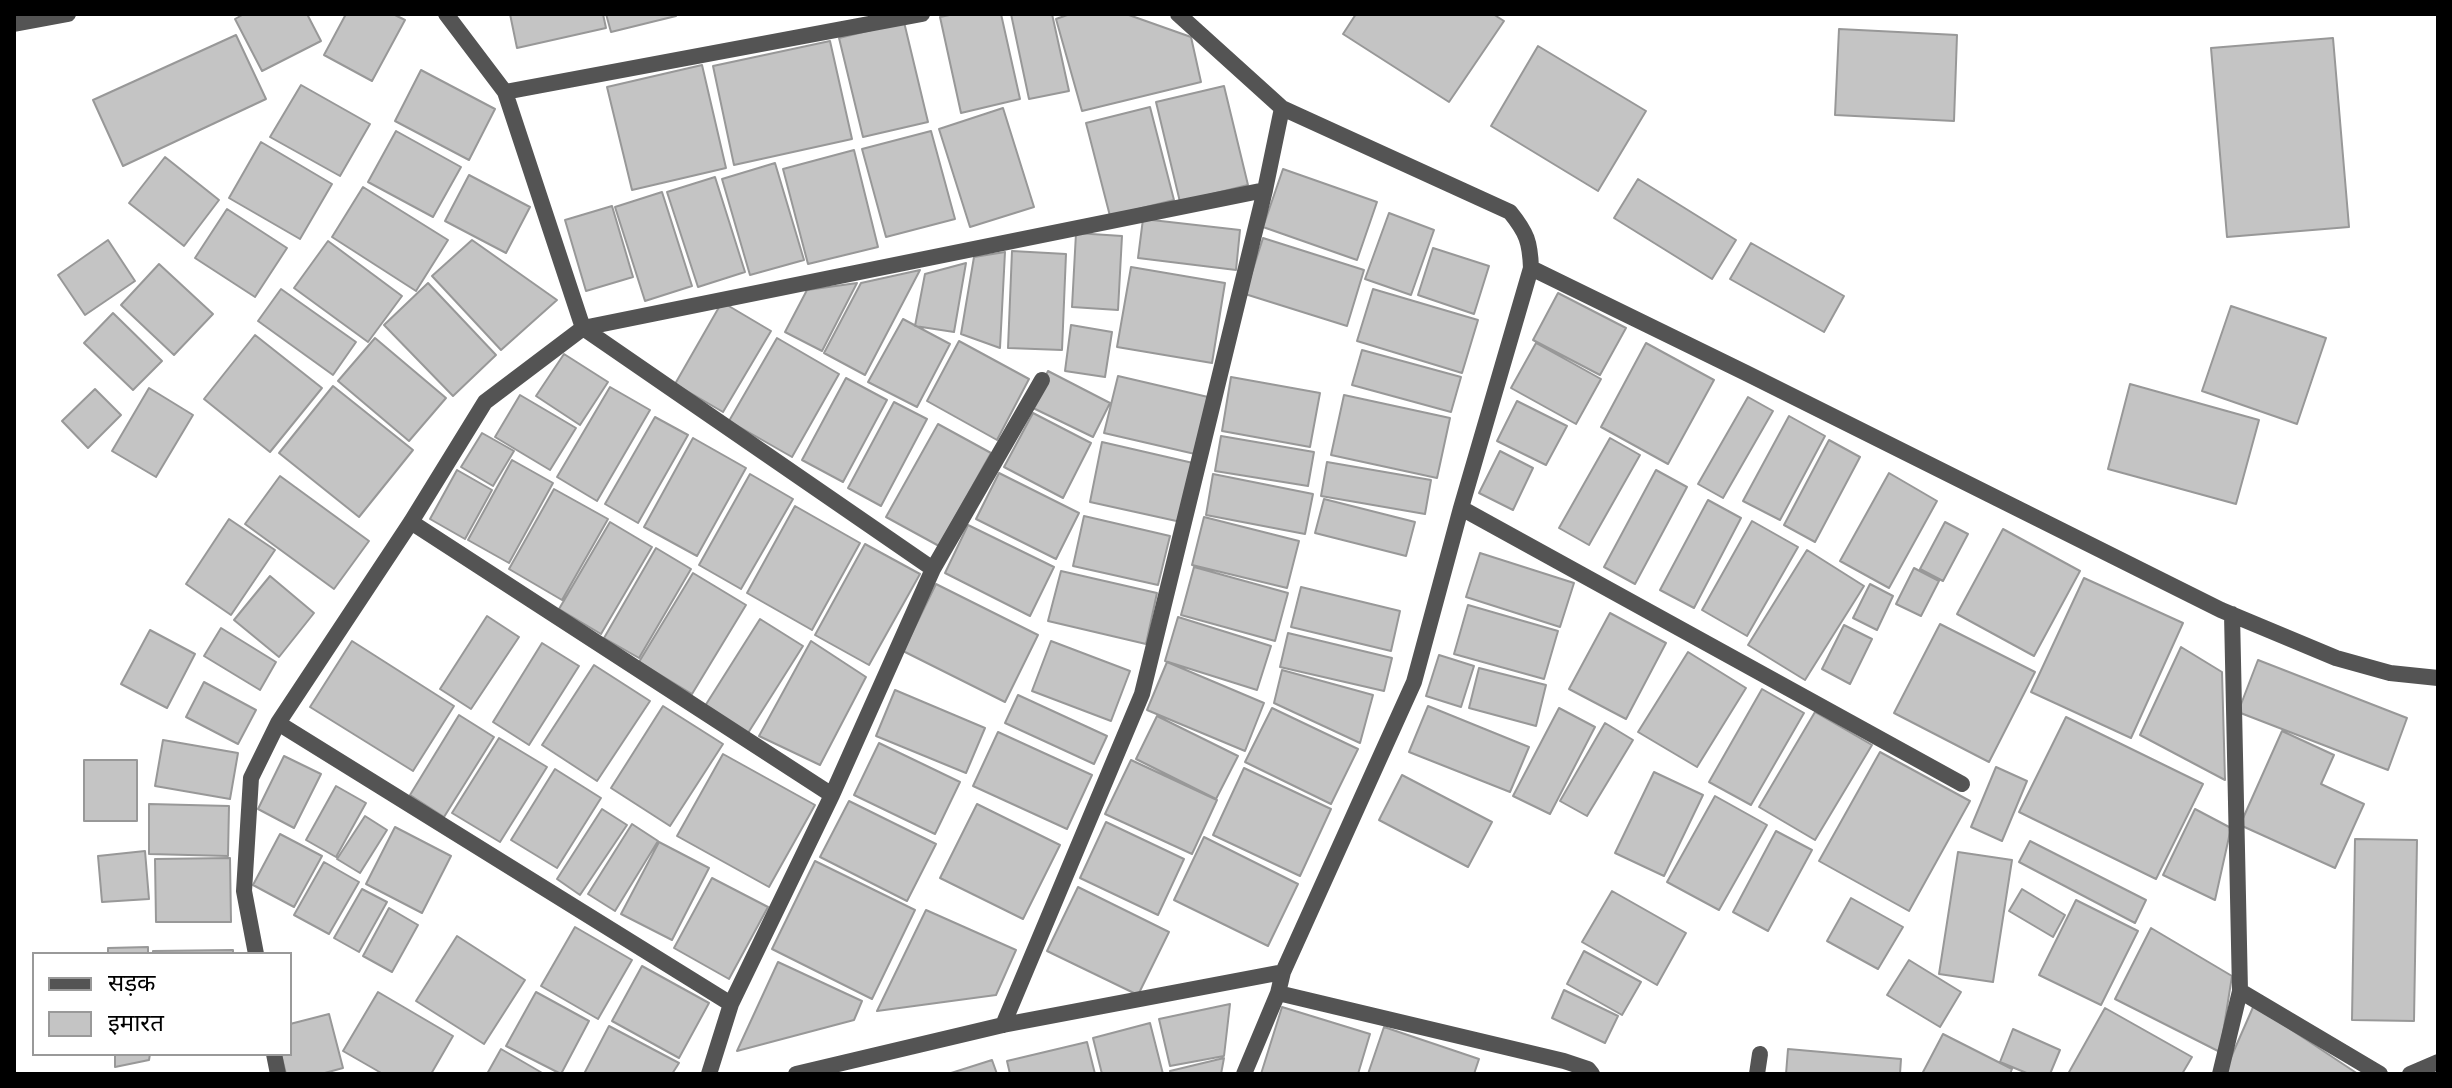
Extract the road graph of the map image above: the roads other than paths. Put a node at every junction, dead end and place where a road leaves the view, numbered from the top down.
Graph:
1 (68, 14) edge
2 (446, 14) edge
3 (922, 14) edge
4 (1178, 14) edge
5 (14, 24) edge
6 (505, 92) junction
7 (1282, 108) junction
8 (1265, 190) junction
9 (1531, 268) junction
10 (583, 328) junction
11 (1042, 380) dead end
12 (1461, 508) junction
13 (411, 522) junction
14 (933, 569) junction
15 (2232, 614) junction
16 (2438, 678) edge
17 (278, 723) junction
18 (1962, 784) dead end
19 (832, 795) junction
20 (256, 952) edge
21 (1283, 972) junction
22 (2240, 991) junction
23 (1278, 993) junction
24 (731, 1004) junction
25 (1003, 1025) junction
26 (1760, 1054) dead end
27 (2438, 1062) edge
28 (709, 1074) edge
29 (796, 1074) edge
30 (1244, 1074) edge
31 (1592, 1074) edge
32 (1757, 1074) edge
33 (2220, 1074) edge
34 (2380, 1074) edge
35 (2410, 1074) edge

1 - 5 street
2 - 6 street
3 - 6 street
4 - 7 street
6 - 10 street
7 - 8 street
7 - 9 street
8 - 10 street
8 - 25 street
9 - 12 street
9 - 15 street
10 - 13 street
10 - 14 street
11 - 14 street
12 - 18 street
12 - 21 street
13 - 17 street
13 - 19 street
14 - 19 street
15 - 16 street
15 - 22 street
17 - 20 street
17 - 24 street
19 - 24 street
21 - 23 street
21 - 25 street
22 - 33 street
22 - 34 street
23 - 30 street
23 - 31 street
24 - 28 street
25 - 29 street
26 - 32 street
27 - 35 street

